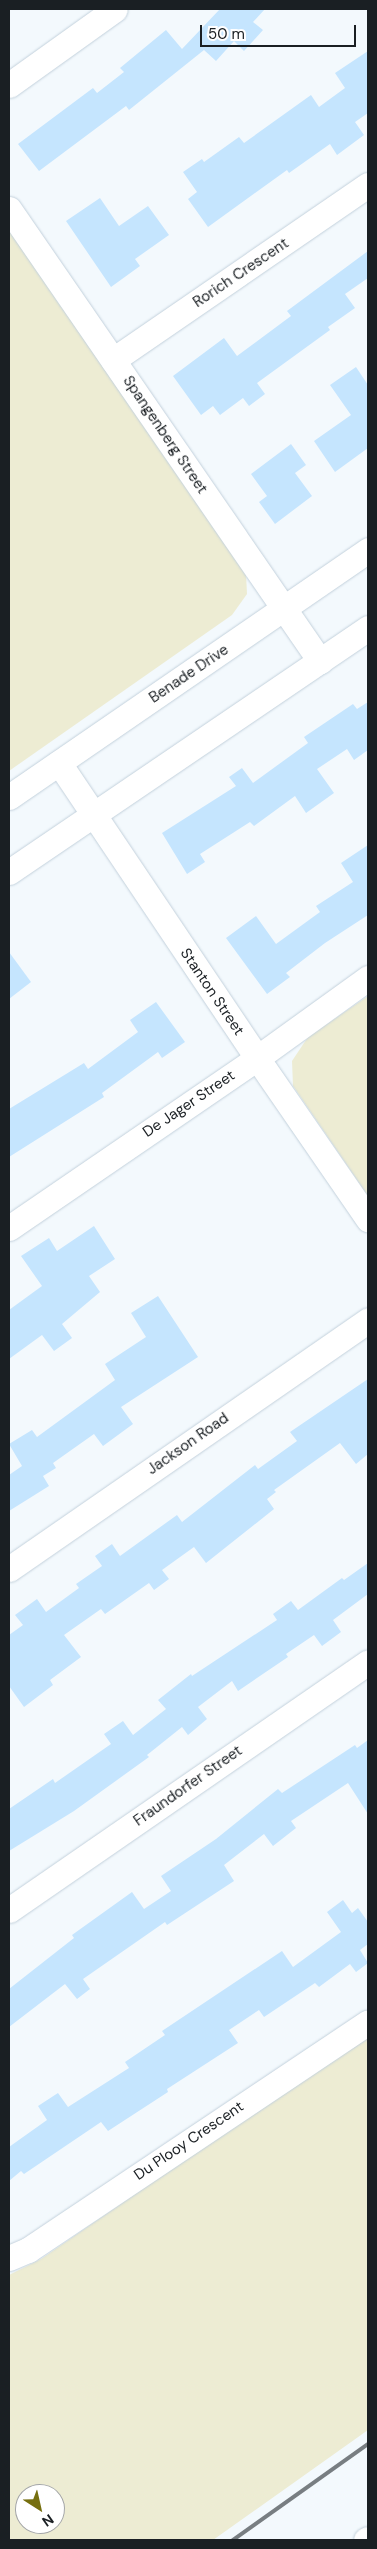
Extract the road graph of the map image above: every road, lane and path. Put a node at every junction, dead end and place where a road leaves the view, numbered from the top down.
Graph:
1 (115, 9) edge
2 (9, 85) edge
3 (368, 185) edge
4 (9, 209) edge
5 (113, 360) junction
6 (368, 550) edge
7 (283, 609) junction
8 (368, 628) edge
9 (320, 661) junction
10 (59, 763) junction
11 (9, 797) edge
12 (94, 815) junction
13 (9, 872) edge
14 (368, 978) edge
15 (257, 1058) junction
16 (368, 1218) edge
17 (9, 1228) edge
18 (368, 1320) edge
19 (9, 1569) edge
20 (368, 1662) edge
21 (9, 1910) edge
22 (368, 2022) edge
23 (9, 2258) edge

1 - 2 street
3 - 5 street, Rorich Crescent
4 - 5 street, Spangenberg Street
5 - 7 street, Spangenberg Street
6 - 7 street, Benade Drive
7 - 9 street, Spangenberg Street
7 - 10 street, Benade Drive
8 - 9 street
9 - 12 street
10 - 11 street, Benade Drive
10 - 12 street, Stanton Street
12 - 13 street
12 - 15 street, Stanton Street
14 - 15 street, De Jager Street
15 - 16 street, Stanton Street
15 - 17 street, De Jager Street
18 - 19 street, Jackson Road
20 - 21 street, Fraundorfer Street
22 - 23 street, Du Plooy Crescent

